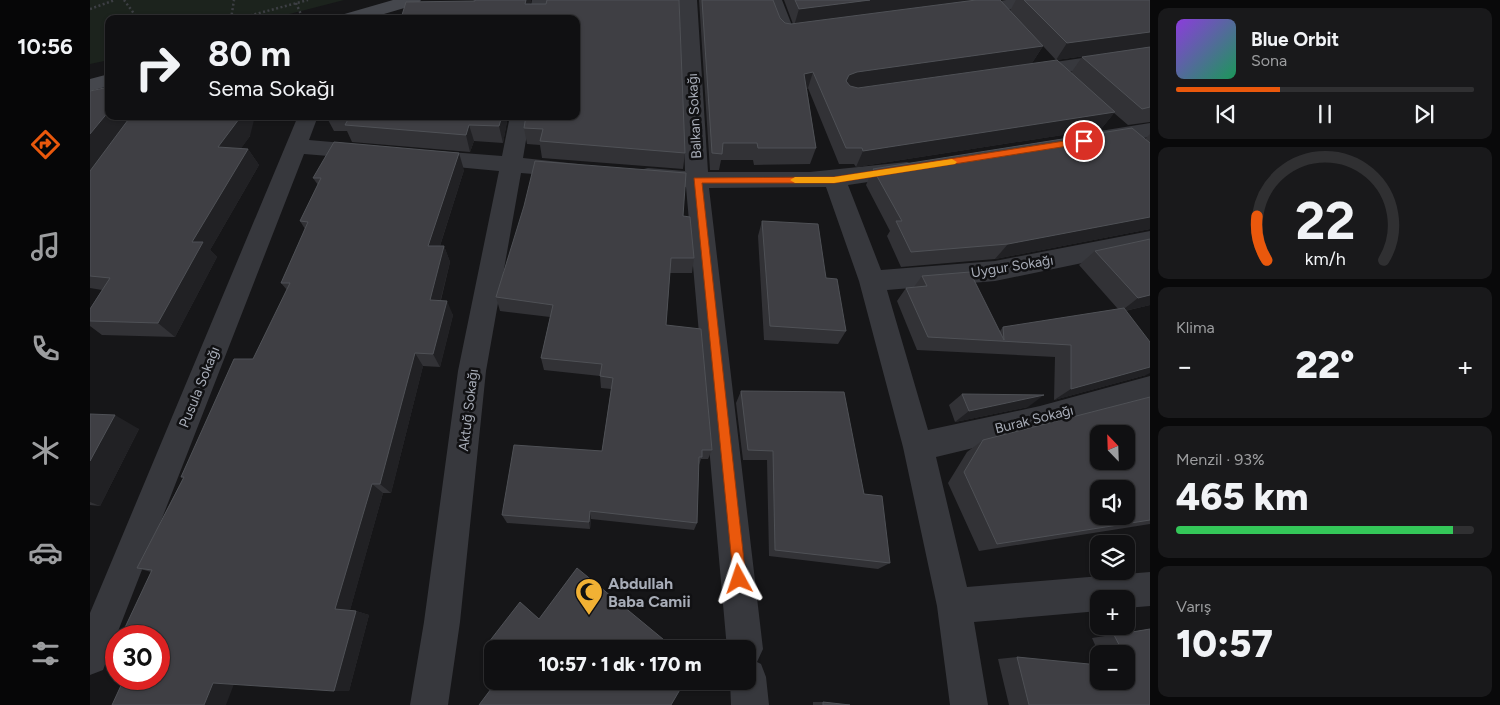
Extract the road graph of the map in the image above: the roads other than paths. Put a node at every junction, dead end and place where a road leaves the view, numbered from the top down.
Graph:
1 (412, 0) edge
2 (541, 0) edge
3 (688, 0) edge
4 (773, 0) edge
5 (1039, 0) edge
6 (997, 10) edge
7 (948, 14) edge
8 (361, 15) edge
9 (539, 15) edge
10 (815, 30) edge
11 (1150, 54) edge
12 (1013, 74) edge
13 (105, 81) edge
14 (90, 85) edge
15 (307, 120) edge
16 (519, 120) edge
17 (1115, 128) junction
18 (1150, 130) edge
19 (1083, 141) edge
20 (297, 146) junction
21 (1143, 153) edge
22 (511, 164) junction
23 (926, 166) edge
24 (590, 171) edge
25 (629, 174) edge
26 (697, 180) junction
27 (834, 180) junction
28 (1150, 240) edge
29 (872, 281) junction
30 (1150, 389) edge
31 (918, 447) junction
32 (1150, 589) edge
33 (954, 606) junction
34 (744, 640) edge
35 (90, 657) edge
36 (749, 690) edge
37 (429, 705) edge
38 (750, 705) edge
39 (969, 705) edge

1 - 8 main road
2 - 9 street
3 - 26 street, Balkan Sokağı
4 - 10 street
5 - 6 street
6 - 7 street
11 - 12 street
13 - 14 main road
15 - 20 street, Pusula Sokağı
16 - 22 street, Aktuğ Sokağı
17 - 18 street
17 - 19 street
17 - 21 street
20 - 22 street
20 - 35 street, Pusula Sokağı
22 - 24 street
22 - 37 street, Aktuğ Sokağı
23 - 27 street
25 - 26 street
26 - 27 street
26 - 34 street, Balkan Sokağı
27 - 29 street
28 - 29 street, Uygur Sokağı
29 - 31 street
30 - 31 street, Burak Sokağı
31 - 33 street
32 - 33 street
33 - 39 street
36 - 38 street

